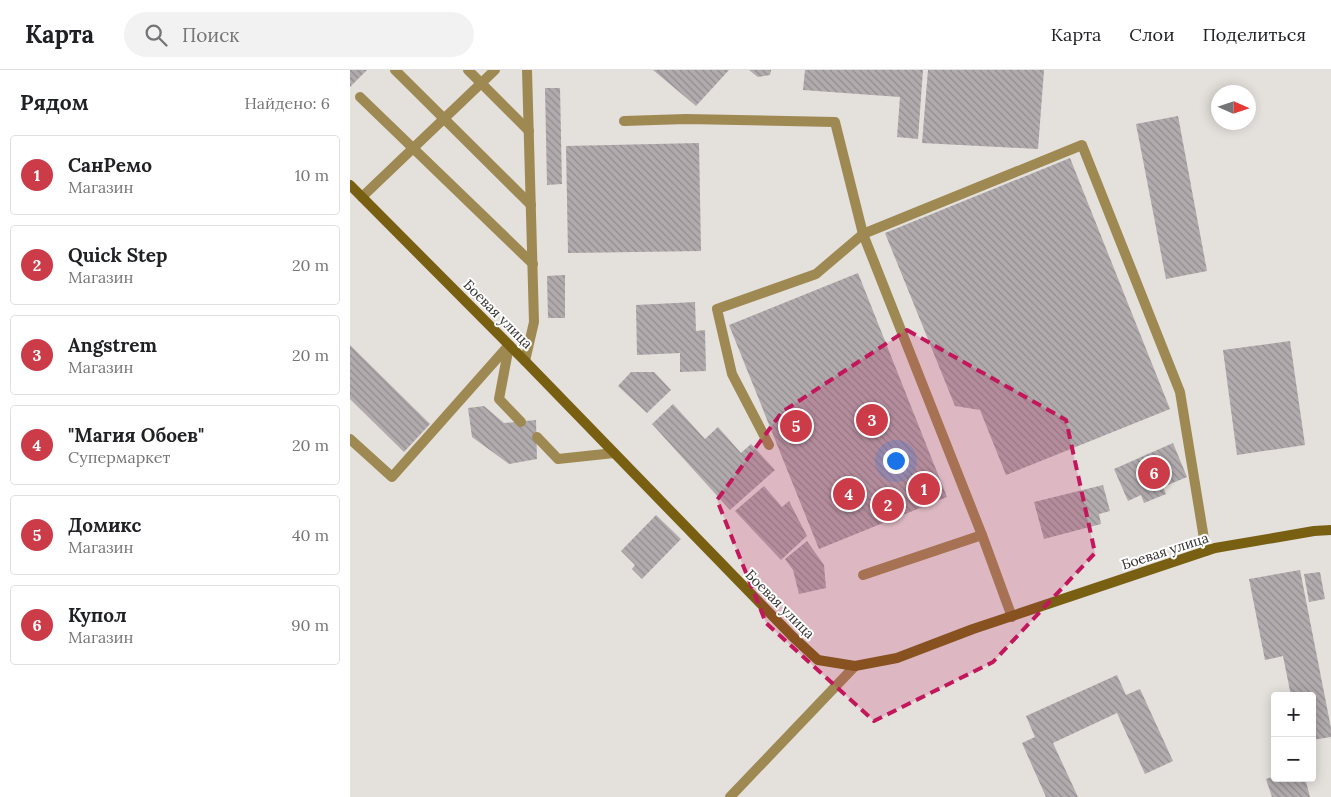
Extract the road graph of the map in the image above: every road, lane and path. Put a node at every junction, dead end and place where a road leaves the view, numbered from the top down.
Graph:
1 (395, 70) edge
2 (468, 70) edge
3 (495, 70) edge
4 (527, 70) edge
5 (481, 83) junction
6 (360, 98) dead end
7 (444, 119) junction
8 (624, 121) dead end
9 (529, 131) junction
10 (413, 149) junction
11 (350, 185) edge
12 (362, 197) junction
13 (531, 205) junction
14 (863, 234) junction
15 (533, 264) junction
16 (509, 345) junction
17 (525, 361) junction
18 (521, 422) dead end
19 (537, 437) dead end
20 (350, 439) edge
21 (769, 445) dead end
22 (614, 453) junction
23 (1331, 530) edge
24 (982, 535) junction
25 (1206, 551) junction
26 (862, 575) dead end
27 (1012, 617) junction
28 (855, 666) junction
29 (730, 797) edge

1 - 7 lane
2 - 5 lane
3 - 5 lane
4 - 9 lane
5 - 7 lane
5 - 9 lane
6 - 10 lane
7 - 10 lane
7 - 13 lane
8 - 14 lane
9 - 13 lane
10 - 12 lane
10 - 15 lane
11 - 12 main road, Боевая улица
12 - 16 main road, Боевая улица
13 - 15 lane
14 - 21 lane
14 - 24 lane
14 - 25 lane
15 - 17 lane
16 - 17 main road, Боевая улица
16 - 18 lane
16 - 20 lane
17 - 22 main road, Боевая улица
19 - 22 lane
22 - 28 main road, Боевая улица
23 - 25 main road, Боевая улица
24 - 26 lane
24 - 27 lane
25 - 27 main road, Боевая улица
27 - 28 main road, Боевая улица
28 - 29 lane

